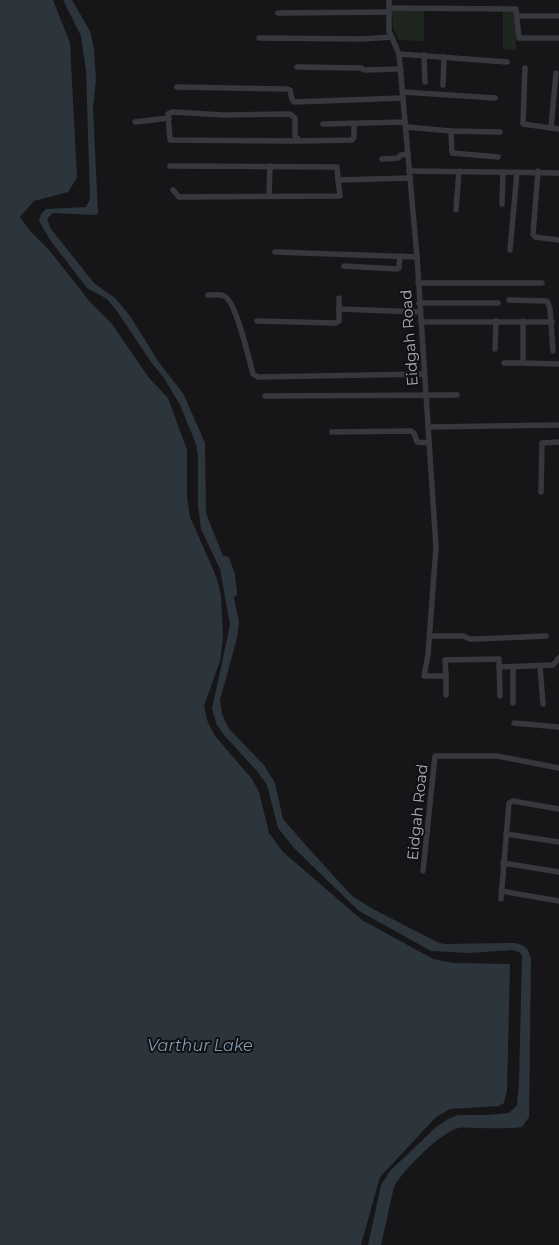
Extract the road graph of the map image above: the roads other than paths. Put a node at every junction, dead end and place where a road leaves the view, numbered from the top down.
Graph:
1 (389, 0) edge
2 (389, 10) junction
3 (278, 13) dead end
4 (517, 16) junction
5 (559, 16) edge
6 (392, 37) junction
7 (259, 38) dead end
8 (559, 38) edge
9 (399, 54) junction
10 (424, 55) junction
11 (444, 57) junction
12 (507, 62) dead end
13 (297, 67) dead end
14 (526, 68) dead end
15 (401, 69) junction
16 (556, 72) dead end
17 (425, 82) dead end
18 (443, 84) dead end
19 (176, 88) dead end
20 (403, 95) junction
21 (495, 98) dead end
22 (168, 118) junction
23 (135, 122) dead end
24 (323, 124) dead end
25 (354, 125) junction
26 (405, 125) junction
27 (551, 128) junction
28 (559, 129) edge
29 (451, 131) junction
30 (500, 132) dead end
31 (300, 141) junction
32 (408, 154) junction
33 (498, 157) dead end
34 (382, 159) dead end
35 (170, 166) dead end
36 (270, 166) junction
37 (409, 171) junction
38 (459, 171) junction
39 (503, 172) junction
40 (517, 172) junction
41 (538, 172) junction
42 (559, 173) edge
43 (410, 178) junction
44 (338, 180) junction
45 (173, 190) dead end
46 (269, 196) junction
47 (502, 204) dead end
48 (456, 210) dead end
49 (559, 240) edge
50 (510, 250) dead end
51 (275, 252) dead end
52 (400, 256) junction
53 (417, 257) junction
54 (344, 266) dead end
55 (418, 283) junction
56 (542, 283) dead end
57 (208, 295) dead end
58 (339, 298) dead end
59 (509, 300) dead end
60 (419, 303) junction
61 (498, 303) dead end
62 (339, 309) junction
63 (420, 312) junction
64 (257, 321) dead end
65 (496, 321) junction
66 (523, 321) junction
67 (421, 322) junction
68 (552, 322) junction
69 (496, 349) dead end
70 (553, 351) dead end
71 (504, 363) dead end
72 (524, 363) junction
73 (559, 364) edge
74 (424, 374) junction
75 (457, 394) dead end
76 (426, 395) junction
77 (266, 396) dead end
78 (559, 425) edge
79 (428, 427) junction
80 (332, 432) dead end
81 (429, 442) junction
82 (559, 442) edge
83 (541, 492) dead end
84 (430, 636) junction
85 (546, 636) dead end
86 (559, 658) edge
87 (540, 666) junction
88 (499, 667) junction
89 (513, 667) junction
90 (446, 676) junction
91 (446, 695) dead end
92 (500, 696) dead end
93 (514, 703) dead end
94 (543, 704) dead end
95 (514, 722) dead end
96 (559, 727) edge
97 (559, 768) edge
98 (559, 808) edge
99 (506, 834) junction
100 (559, 842) edge
101 (504, 863) junction
102 (423, 871) dead end
103 (559, 872) edge
104 (501, 892) junction
105 (500, 899) dead end
106 (559, 901) edge

1 - 2 street, Eidgah Road
2 - 3 street
2 - 4 street
2 - 6 street, Eidgah Road
4 - 5 street
4 - 8 street
6 - 7 street
6 - 9 street, Eidgah Road
9 - 10 street
9 - 15 street, Eidgah Road
10 - 11 street
10 - 17 street
11 - 12 street
11 - 18 street
13 - 15 street
14 - 27 street
15 - 20 street, Eidgah Road
16 - 27 street
19 - 20 street
20 - 21 street
20 - 26 street, Eidgah Road
22 - 23 street
22 - 31 street
22 - 31 street
24 - 25 street
25 - 26 street
25 - 31 street
26 - 29 street
26 - 32 street, Eidgah Road
27 - 28 street
29 - 30 street
29 - 33 street
32 - 34 street
32 - 37 street, Eidgah Road
35 - 36 street
36 - 44 street
36 - 46 street
37 - 38 street
37 - 43 street, Eidgah Road
38 - 39 street
38 - 48 street
39 - 40 street
39 - 47 street
40 - 41 street
40 - 50 street
41 - 42 street
41 - 49 street
43 - 44 street
43 - 53 street, Eidgah Road
44 - 46 street
45 - 46 street
51 - 52 street
52 - 53 street
52 - 54 street
53 - 55 street, Eidgah Road
55 - 56 street
55 - 60 street, Eidgah Road
57 - 74 street
58 - 62 street
59 - 68 street
60 - 61 street
60 - 63 street, Eidgah Road
62 - 63 street
62 - 64 street
63 - 67 street, Eidgah Road
65 - 66 street
65 - 67 street
65 - 69 street
66 - 68 street
66 - 72 street
67 - 74 street, Eidgah Road
68 - 70 street
71 - 72 street
72 - 73 street
74 - 76 street, Eidgah Road
75 - 76 street
76 - 77 street
76 - 79 street, Eidgah Road
78 - 79 street
79 - 81 street, Eidgah Road
80 - 81 street
81 - 84 street, Eidgah Road
82 - 83 street
84 - 85 street
84 - 90 street, Eidgah Road
86 - 87 street
87 - 89 street
87 - 94 street
88 - 89 street
88 - 90 street
88 - 92 street
89 - 93 street
90 - 91 street
95 - 96 street
97 - 102 street, Eidgah Road
98 - 99 street
99 - 100 street
99 - 101 street
101 - 103 street
101 - 104 street
104 - 105 street
104 - 106 street

